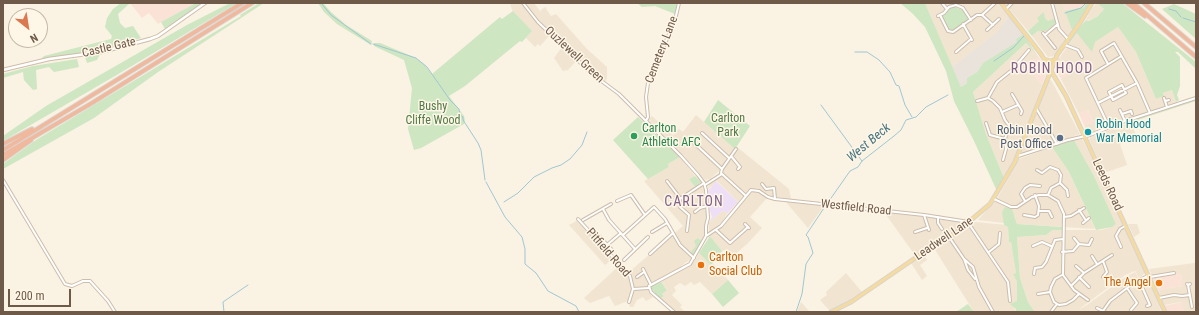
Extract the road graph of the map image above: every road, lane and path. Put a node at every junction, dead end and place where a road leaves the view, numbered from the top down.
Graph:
1 (205, 3) edge
2 (242, 3) edge
3 (252, 3) edge
4 (523, 3) edge
5 (679, 3) edge
6 (942, 3) edge
7 (964, 3) edge
8 (995, 3) edge
9 (1001, 3) edge
10 (1012, 3) edge
11 (1052, 3) edge
12 (1092, 3) edge
13 (1127, 3) edge
14 (1133, 3) edge
15 (1144, 3) edge
16 (962, 7) junction
17 (947, 9) junction
18 (1006, 9) junction
19 (982, 15) junction
20 (999, 19) dead end
21 (970, 20) junction
22 (963, 24) junction
23 (1058, 24) junction
24 (993, 25) junction
25 (987, 30) dead end
26 (1164, 30) junction
27 (949, 32) junction
28 (949, 35) dead end
29 (1068, 39) junction
30 (1064, 44) junction
31 (1076, 46) dead end
32 (1196, 47) edge
33 (1055, 48) dead end
34 (1074, 49) junction
35 (1029, 50) dead end
36 (956, 52) dead end
37 (1082, 57) dead end
38 (1120, 57) junction
39 (1196, 57) edge
40 (1044, 58) junction
41 (1056, 59) junction
42 (1108, 64) junction
43 (3, 70) edge
44 (1051, 70) junction
45 (1055, 78) junction
46 (1047, 79) junction
47 (1137, 83) junction
48 (1124, 89) junction
49 (1012, 94) dead end
50 (1111, 96) junction
51 (988, 98) junction
52 (1196, 98) edge
53 (1169, 100) dead end
54 (976, 101) dead end
55 (1098, 103) junction
56 (1018, 105) junction
57 (1167, 107) junction
58 (1036, 108) junction
59 (1120, 110) dead end
60 (1002, 112) junction
61 (1150, 113) junction
62 (1021, 114) dead end
63 (1122, 114) junction
64 (1132, 114) dead end
65 (645, 121) junction
66 (1125, 121) junction
67 (46, 123) junction
68 (986, 124) dead end
69 (53, 125) junction
70 (1109, 127) junction
71 (1011, 128) junction
72 (702, 133) dead end
73 (707, 133) dead end
74 (1026, 134) junction
75 (694, 136) dead end
76 (705, 136) junction
77 (1085, 136) junction
78 (1004, 139) junction
79 (3, 144) edge
80 (1057, 144) junction
81 (736, 149) dead end
82 (3, 150) edge
83 (3, 155) edge
84 (1018, 156) junction
85 (730, 157) junction
86 (3, 160) edge
87 (1004, 160) dead end
88 (722, 169) junction
89 (738, 169) dead end
90 (1037, 170) dead end
91 (721, 173) junction
92 (3, 180) edge
93 (667, 181) dead end
94 (1060, 183) junction
95 (704, 184) junction
96 (762, 184) dead end
97 (1040, 186) dead end
98 (1071, 193) dead end
99 (746, 195) junction
100 (1035, 195) junction
101 (1048, 195) junction
102 (680, 199) junction
103 (775, 199) junction
104 (994, 199) junction
105 (617, 201) dead end
106 (1025, 202) junction
107 (612, 204) dead end
108 (706, 206) junction
109 (1084, 208) dead end
110 (603, 209) junction
111 (1079, 210) junction
112 (1039, 211) junction
113 (695, 212) dead end
114 (645, 215) junction
115 (924, 215) junction
116 (1024, 215) dead end
117 (1064, 216) junction
118 (939, 217) junction
119 (1052, 217) dead end
120 (1089, 218) dead end
121 (578, 219) dead end
122 (583, 220) dead end
123 (667, 223) junction
124 (969, 223) junction
125 (745, 224) dead end
126 (1126, 225) junction
127 (942, 229) dead end
128 (593, 230) dead end
129 (716, 230) junction
130 (686, 231) dead end
131 (652, 232) dead end
132 (673, 232) junction
133 (914, 232) dead end
134 (1000, 233) dead end
135 (622, 234) junction
136 (706, 236) junction
137 (648, 237) dead end
138 (949, 237) junction
139 (1074, 238) dead end
140 (1063, 239) junction
141 (1092, 239) dead end
142 (1079, 244) junction
143 (607, 245) junction
144 (1034, 246) dead end
145 (1052, 246) junction
146 (1121, 247) dead end
147 (635, 249) junction
148 (613, 252) dead end
149 (989, 252) junction
150 (1062, 252) junction
151 (650, 254) dead end
152 (1112, 255) dead end
153 (1092, 256) dead end
154 (694, 258) junction
155 (964, 259) junction
156 (624, 260) dead end
157 (1103, 260) junction
158 (1097, 264) junction
159 (1076, 266) dead end
160 (1084, 273) junction
161 (1174, 273) dead end
162 (1034, 274) dead end
163 (1063, 275) junction
164 (1149, 276) junction
165 (637, 277) dead end
166 (1079, 277) junction
167 (1103, 277) dead end
168 (976, 279) junction
169 (1139, 280) junction
170 (1189, 284) dead end
171 (651, 285) junction
172 (1070, 286) junction
173 (1090, 287) dead end
174 (649, 288) junction
175 (1127, 288) junction
176 (633, 289) junction
177 (1050, 292) junction
178 (1038, 294) dead end
179 (1079, 294) junction
180 (1190, 295) junction
181 (1159, 298) junction
182 (1088, 300) dead end
183 (1010, 301) dead end
184 (629, 302) dead end
185 (1057, 304) junction
186 (1138, 304) junction
187 (1141, 305) dead end
188 (1147, 306) dead end
189 (1192, 307) dead end
190 (1097, 308) dead end
191 (1131, 310) dead end
192 (115, 312) edge
193 (674, 312) edge
194 (832, 312) edge
195 (993, 312) edge
196 (1051, 312) edge
197 (1104, 312) edge
198 (1164, 312) edge

1 - 43 main road, Castle Gate
2 - 67 highway
3 - 69 highway
4 - 65 street, Ouzlewell Green
5 - 65 street, Cemetery Lane
6 - 17 street
7 - 16 street
8 - 19 street
9 - 18 main road, Leeds Road
10 - 18 street
11 - 23 street
12 - 29 main road, Leadwell Lane
13 - 26 highway
14 - 26 highway
15 - 32 highway
16 - 17 street
16 - 21 street
17 - 27 street
18 - 40 main road, Leeds Road
19 - 21 street
19 - 24 street
20 - 24 street
21 - 22 street
22 - 27 street
22 - 36 street
23 - 29 street
23 - 33 street
24 - 25 street
26 - 39 highway
27 - 28 street
29 - 30 main road, Leadwell Lane
30 - 34 street
30 - 41 main road, Leadwell Lane
31 - 34 street
34 - 37 street
35 - 51 street
38 - 42 street
38 - 42 street
38 - 47 street
40 - 41 main road
40 - 44 main road, Leeds Road
41 - 44 main road, Leadwell Lane
42 - 55 street
44 - 45 main road, Leeds Road
44 - 46 main road, Leadwell Lane
45 - 46 main road
45 - 77 main road, Leeds Road
46 - 58 main road, Leadwell Lane
47 - 48 street
47 - 61 street
48 - 50 street
48 - 50 street
49 - 56 street
50 - 55 street
51 - 54 street
51 - 60 street
52 - 57 street
53 - 57 street
55 - 70 street
56 - 60 street
56 - 62 street
57 - 61 street
58 - 74 main road, Leadwell Lane
58 - 80 street
59 - 63 street
60 - 71 street
61 - 66 street
63 - 64 street
63 - 66 street
65 - 95 street, Ouzlewell Green
66 - 70 street
67 - 79 highway
67 - 82 highway
68 - 78 street
69 - 83 highway
69 - 86 highway
70 - 77 street
71 - 74 street
71 - 78 street
72 - 76 street
73 - 76 street
74 - 84 main road, Leadwell Lane
75 - 88 street
76 - 85 street
77 - 80 street
77 - 126 main road, Leeds Road
78 - 87 street
80 - 84 street
81 - 85 street
84 - 104 main road, Leadwell Lane
85 - 88 street
85 - 89 street
88 - 91 street
90 - 94 street
91 - 95 street
91 - 99 street
92 - 192 street
93 - 102 street
94 - 98 street
94 - 101 street
95 - 102 street
95 - 108 street
96 - 103 street
97 - 106 street
99 - 103 street, Westfield Road
99 - 129 street
100 - 101 street
100 - 106 street
100 - 112 street
101 - 117 street
102 - 130 street
103 - 115 street, Westfield Road
104 - 106 street
104 - 124 main road, Leadwell Lane
105 - 114 street
107 - 110 street
108 - 113 street
108 - 136 street
109 - 111 street
110 - 122 street
110 - 135 street
111 - 117 street
111 - 120 street
112 - 116 street
112 - 119 street
114 - 123 street
114 - 135 street
115 - 118 street, Westfield Road
115 - 133 street
117 - 140 street
118 - 124 street, Westfield Road
118 - 127 street
121 - 176 street, Pitfield Road
123 - 131 street
123 - 132 street
124 - 138 main road, Leadwell Lane
124 - 149 street
125 - 129 street
126 - 146 street
126 - 164 main road, Leeds Road
128 - 143 street
129 - 136 street
132 - 151 street
132 - 154 street
134 - 149 street
135 - 143 street
135 - 147 street
136 - 154 street
137 - 147 street
138 - 155 street
138 - 194 main road, Leadwell Lane
139 - 142 street
140 - 145 street
140 - 150 street
141 - 142 street
142 - 150 street
143 - 148 street
144 - 145 street
145 - 162 street
147 - 156 street
149 - 183 street
150 - 163 street
152 - 157 street
153 - 158 street
154 - 171 street
155 - 168 street
155 - 168 street
157 - 158 street
157 - 167 street
158 - 160 street
159 - 160 street
160 - 166 street
161 - 164 street
163 - 172 street
163 - 177 street
164 - 169 street
164 - 181 main road, Leeds Road
165 - 171 street
166 - 172 street
166 - 173 street
168 - 195 street
169 - 175 street
169 - 188 street
170 - 180 street
171 - 174 street
172 - 179 street
174 - 176 street
174 - 193 street
175 - 186 street
175 - 197 street
176 - 184 street
177 - 178 street
177 - 185 street
179 - 182 street
179 - 185 street
180 - 181 street
180 - 189 street
181 - 198 main road, Leeds Road
185 - 196 street
186 - 187 street
186 - 191 street
190 - 197 street

